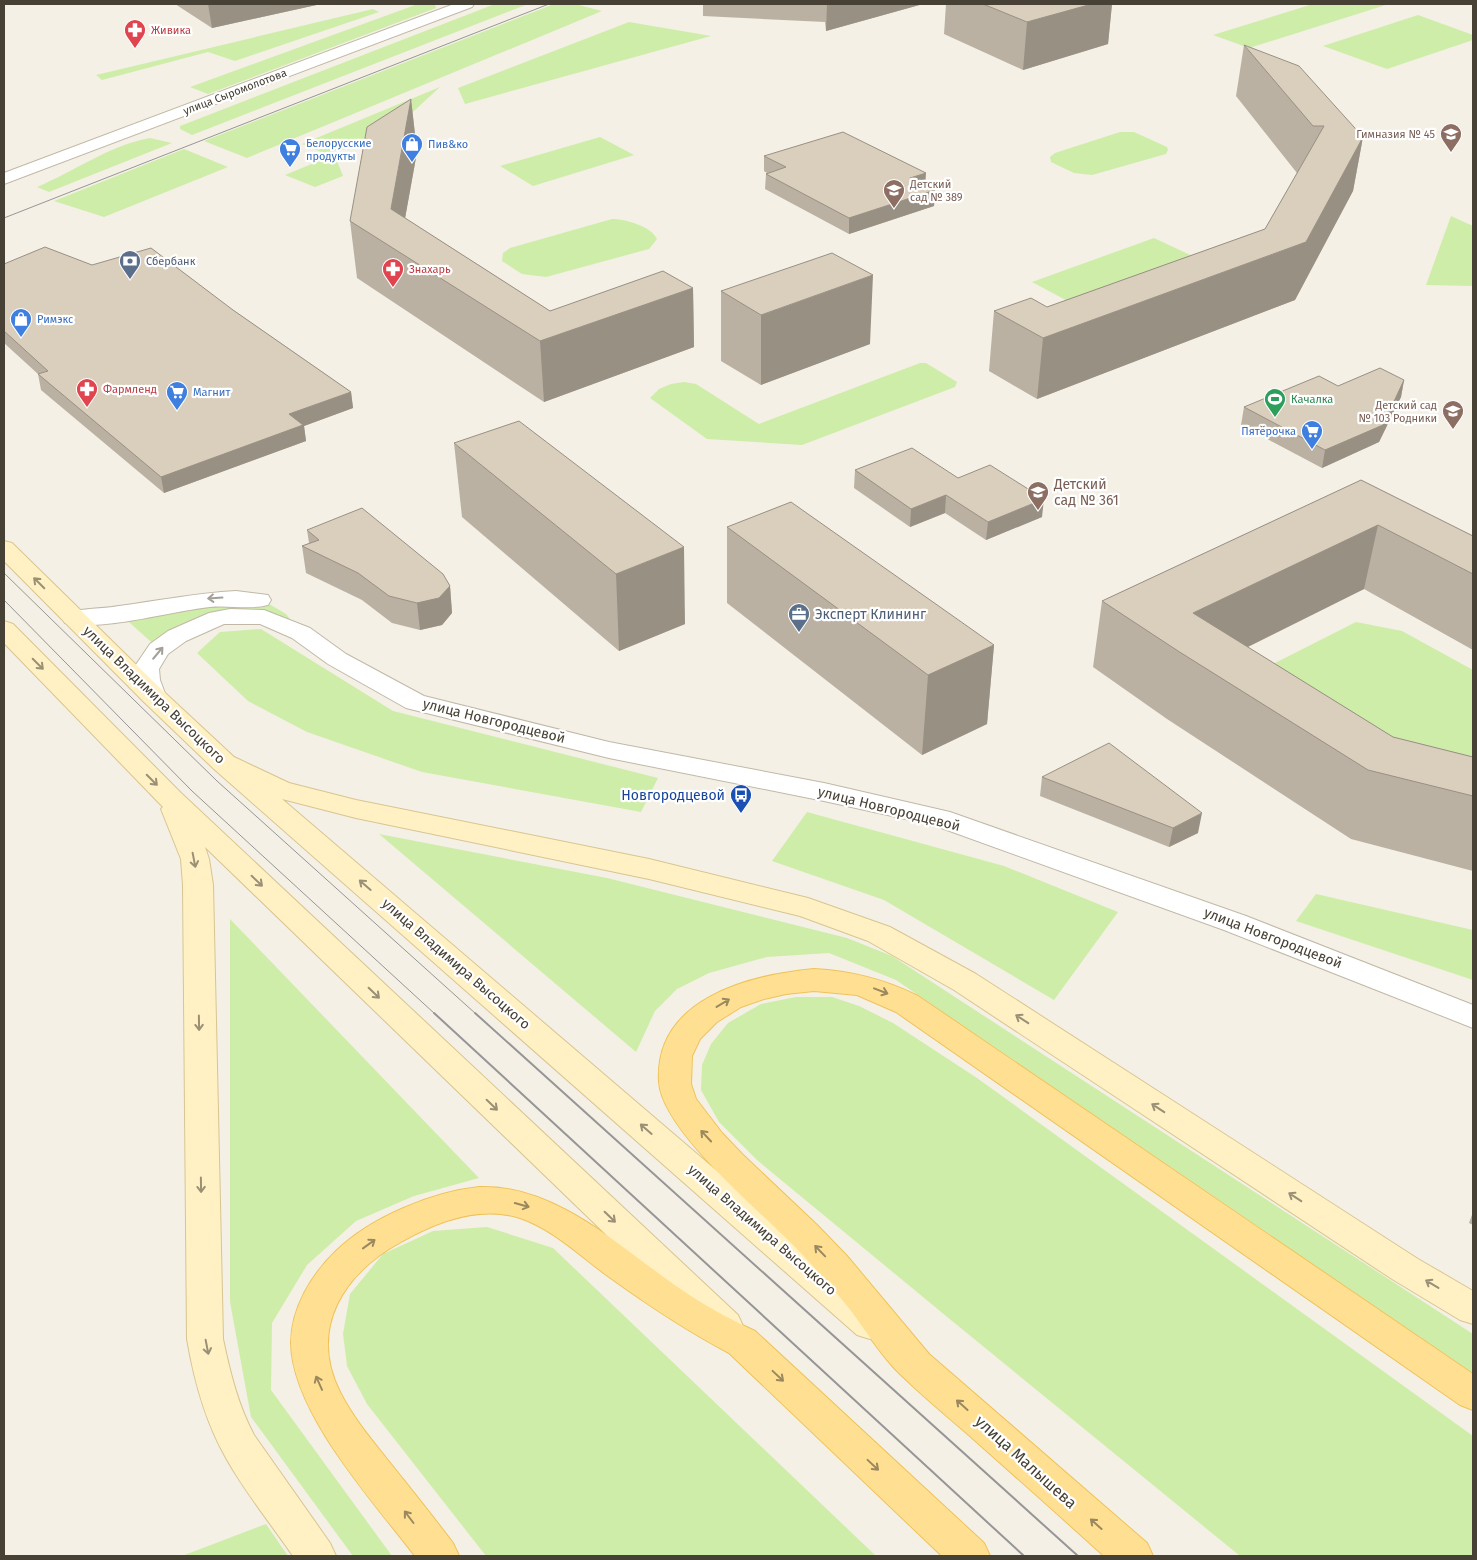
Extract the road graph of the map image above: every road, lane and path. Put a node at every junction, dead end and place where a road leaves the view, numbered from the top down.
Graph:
1 (467, 4) edge
2 (4, 179) edge
3 (4, 548) edge
4 (74, 618) junction
5 (4, 629) edge
6 (301, 633) junction
7 (153, 696) junction
8 (224, 763) junction
9 (171, 799) junction
10 (1473, 1017) edge
11 (1473, 1309) edge
12 (742, 1342) junction
13 (914, 1362) junction
14 (1473, 1394) edge
15 (316, 1556) edge
16 (439, 1556) edge
17 (970, 1556) edge
18 (1133, 1556) edge

1 - 2 street, улица Сыромолотова
4 -> 3 main road, улица Владимира Высоцкого
6 -> 4 street, улица Новгородцевой
4 - 7 main road, улица Владимира Высоцкого
5 -> 9 main road
7 -> 6 street, улица Новгородцевой
6 - 10 street, улица Новгородцевой
7 - 8 main road, улица Владимира Высоцкого
11 -> 8 main road
13 -> 8 main road, улица Владимира Высоцкого
9 -> 12 main road
9 -> 15 main road
16 -> 12 main road
12 -> 17 main road
13 -> 14 main road, улица Малышева
18 -> 13 main road, улица Малышева

